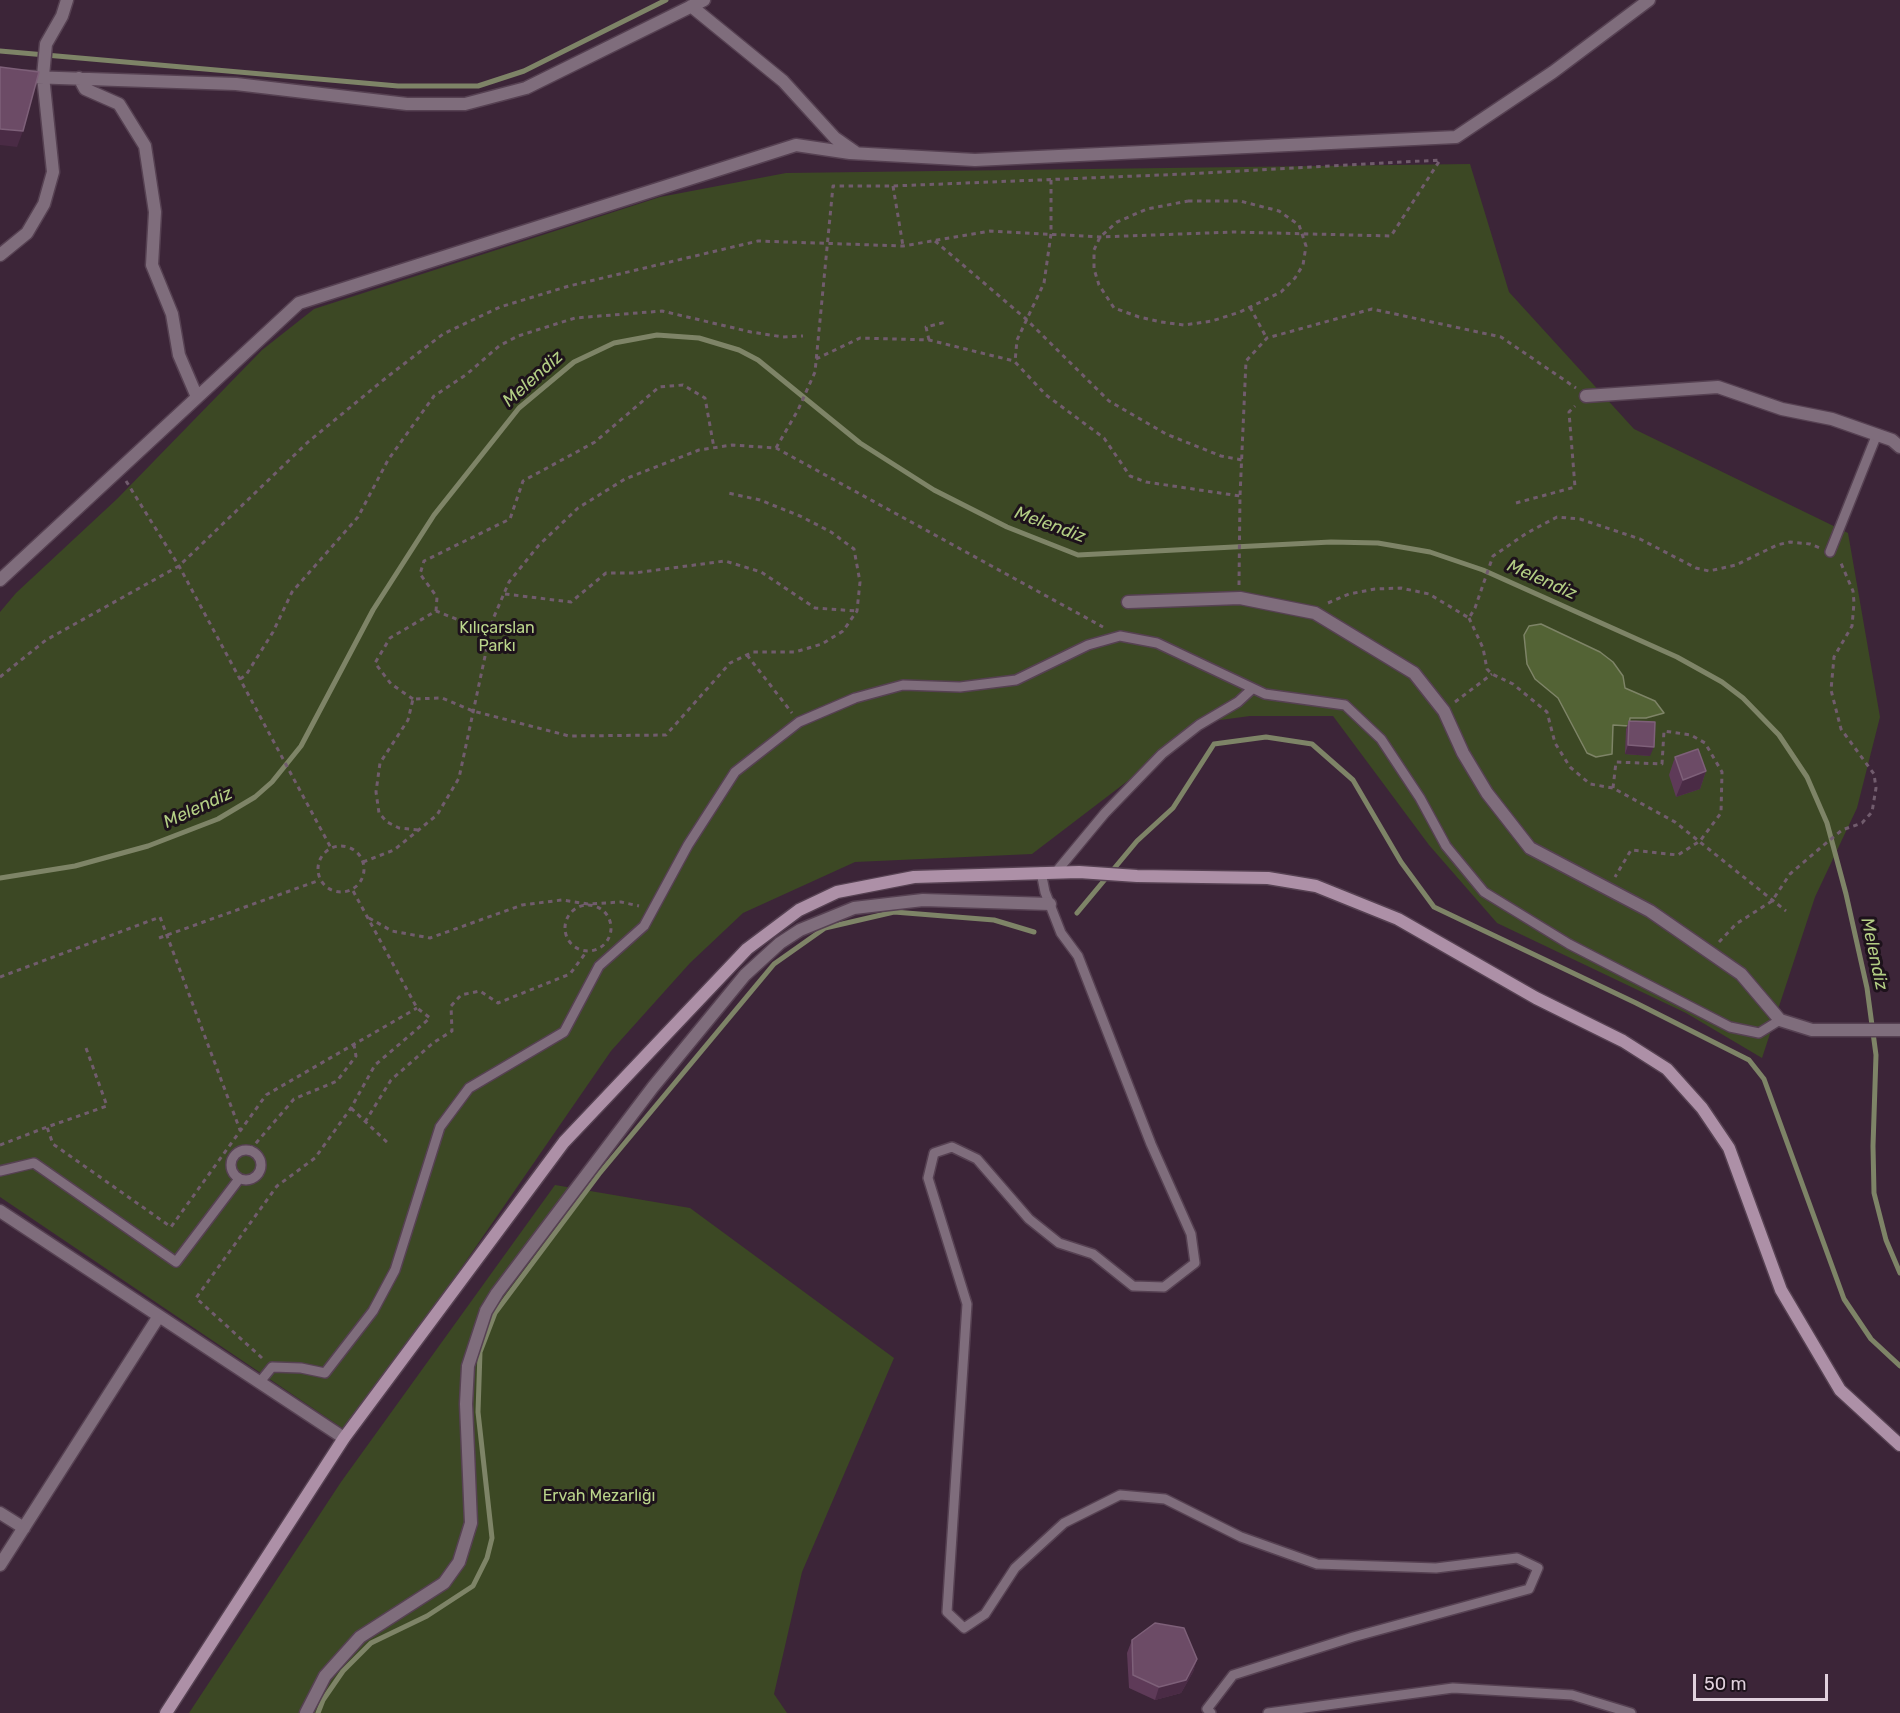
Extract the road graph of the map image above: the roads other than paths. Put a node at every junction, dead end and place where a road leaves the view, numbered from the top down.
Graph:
1 (67, 0) edge
2 (704, 0) edge
3 (1649, 0) edge
4 (691, 6) junction
5 (0, 76) edge
6 (43, 76) junction
7 (79, 78) junction
8 (857, 153) junction
9 (0, 255) edge
10 (1586, 396) road end
11 (197, 397) junction
12 (1877, 435) junction
13 (1900, 447) edge
14 (1830, 552) road end
15 (0, 580) edge
16 (1128, 602) dead end
17 (1252, 689) junction
18 (1041, 872) junction
19 (1056, 872) junction
20 (1050, 904) junction
21 (1780, 1020) junction
22 (1900, 1030) edge
23 (0, 1171) edge
24 (239, 1179) junction
25 (0, 1211) edge
26 (159, 1316) junction
27 (260, 1383) junction
28 (344, 1438) junction
29 (1900, 1445) edge
30 (0, 1513) edge
31 (24, 1528) junction
32 (0, 1565) edge
33 (166, 1713) edge
34 (306, 1713) edge
35 (1211, 1713) edge
36 (1268, 1713) edge
37 (1631, 1713) edge

1 - 6 street
2 - 4 street
3 - 8 street
4 - 7 street
4 - 8 street
5 - 6 street
6 - 7 street
6 - 9 street
7 - 11 street
8 - 11 street
10 - 12 street
11 - 15 street
12 - 13 street
12 - 14 lane
16 - 21 street
17 - 19 lane
17 - 21 lane
17 - 27 lane
18 - 19 main road
18 - 20 lane
18 - 28 main road
19 - 29 main road
20 - 34 street
20 - 35 lane
21 - 22 street
23 - 24 lane
24 - 24 lane
25 - 26 street
26 - 27 street
26 - 31 street
27 - 28 street
28 - 33 main road
30 - 31 street
31 - 32 street
36 - 37 lane

